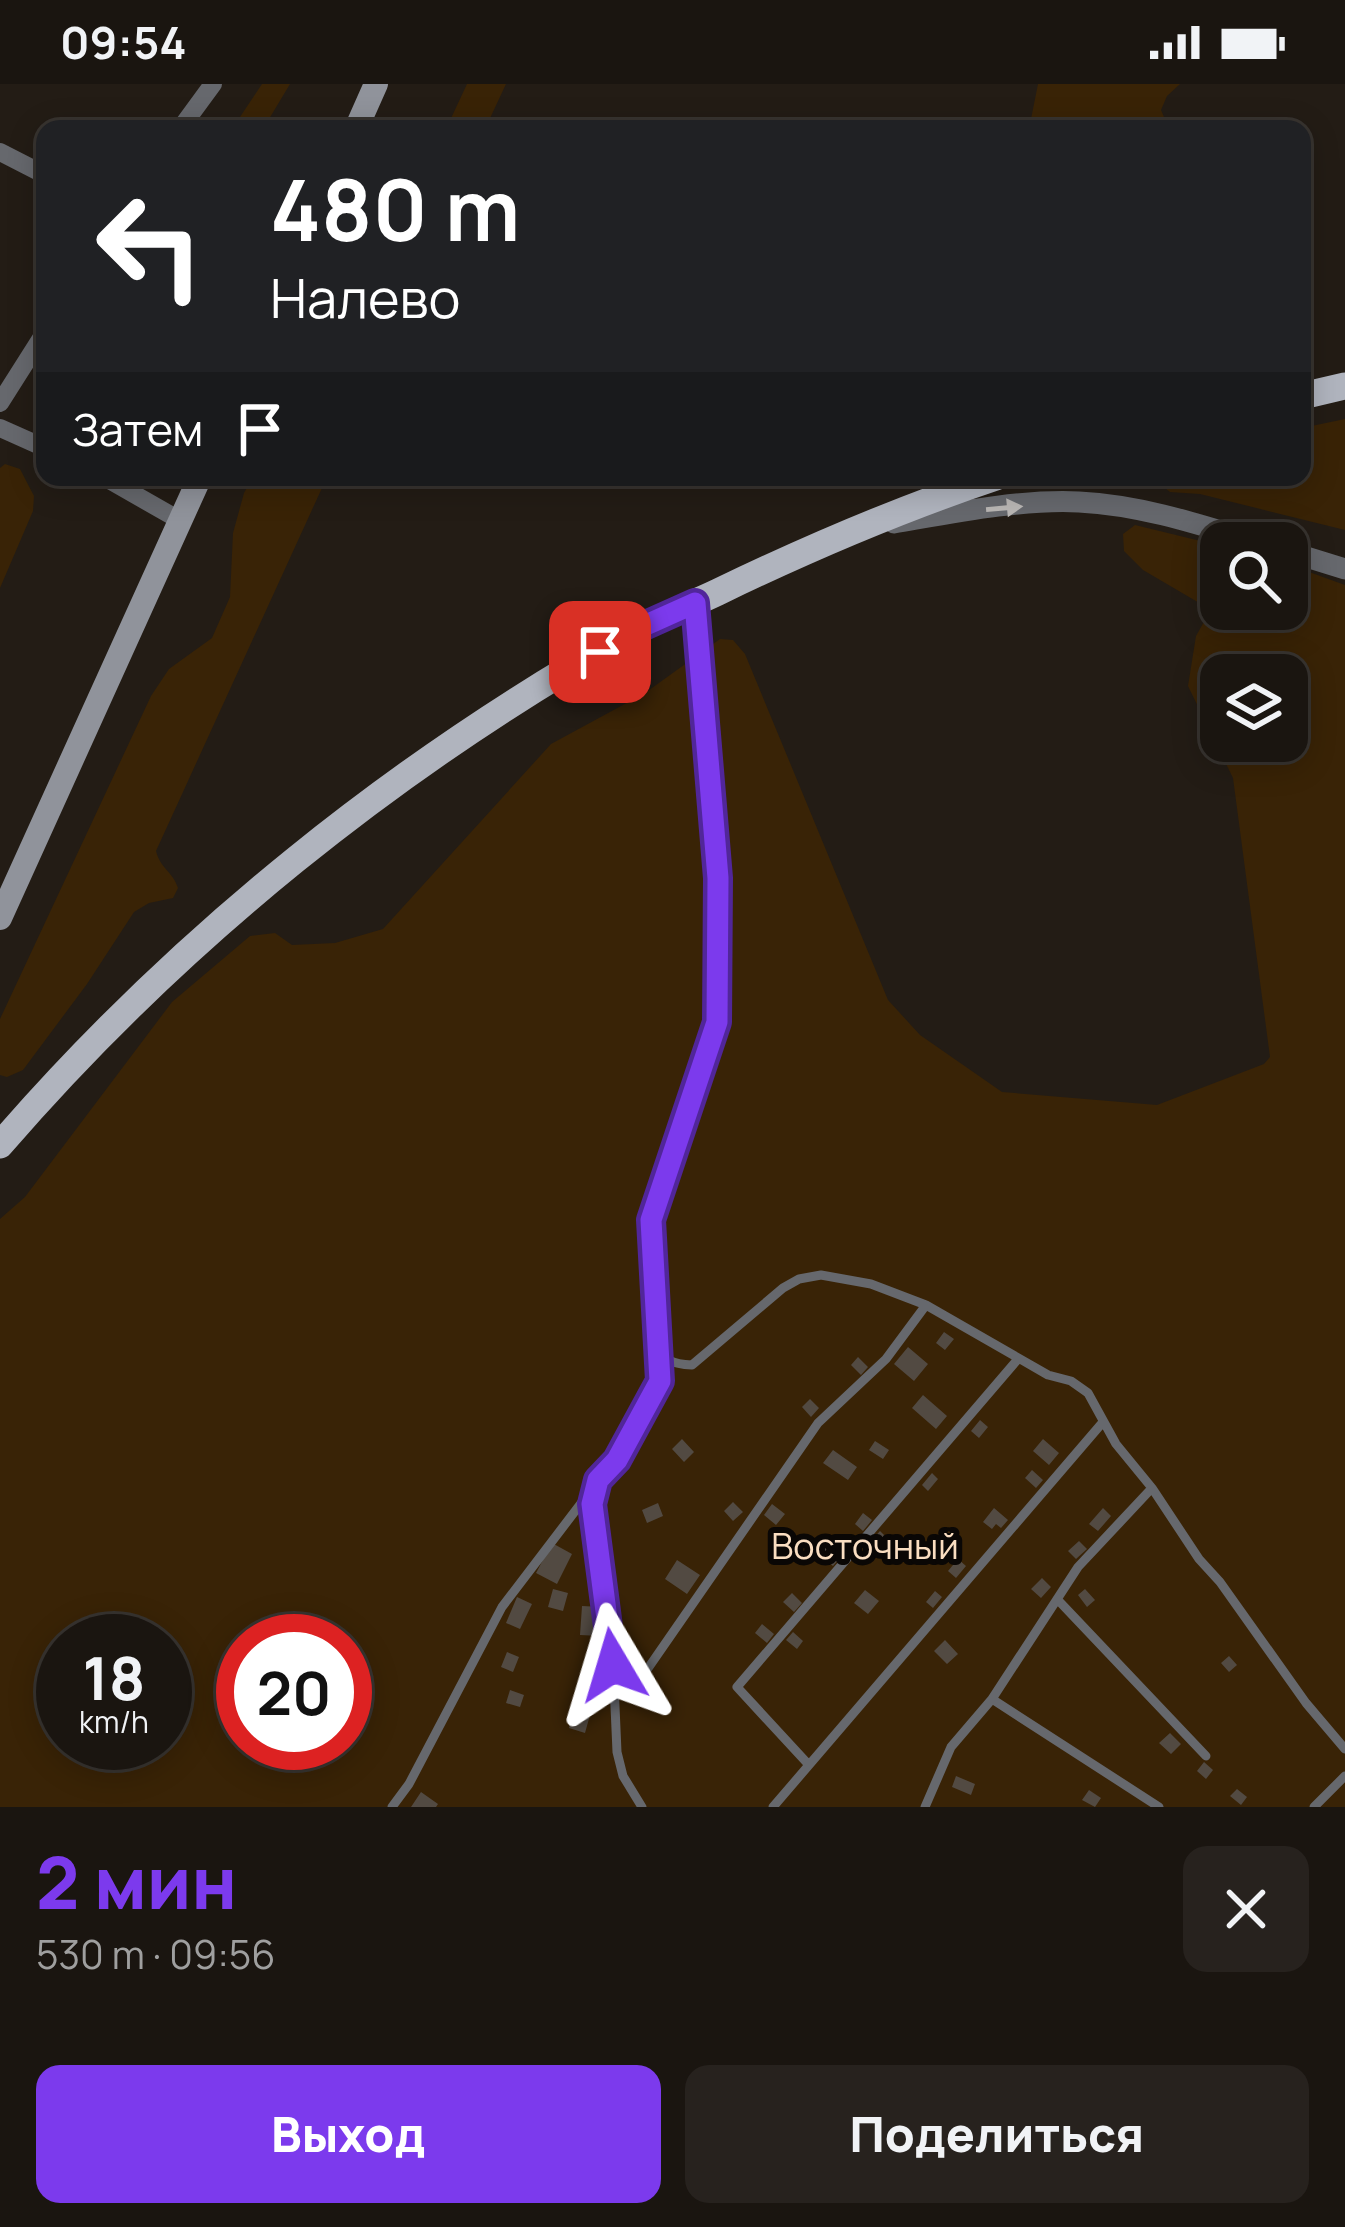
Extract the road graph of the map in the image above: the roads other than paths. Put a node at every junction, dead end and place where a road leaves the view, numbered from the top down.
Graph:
1 (213, 84) edge
2 (376, 84) edge
3 (187, 120) edge
4 (360, 120) edge
5 (0, 152) edge
6 (36, 170) edge
7 (36, 346) edge
8 (1345, 386) edge
9 (1311, 394) edge
10 (0, 403) edge
11 (0, 428) edge
12 (36, 444) edge
13 (120, 486) edge
14 (196, 486) edge
15 (971, 486) edge
16 (181, 521) junction
17 (1200, 525) edge
18 (846, 530) junction
19 (1308, 558) edge
20 (1345, 569) edge
21 (695, 603) junction
22 (0, 918) edge
23 (0, 1145) edge
24 (926, 1305) junction
25 (658, 1343) junction
26 (1018, 1359) junction
27 (1103, 1422) junction
28 (598, 1480) junction
29 (1152, 1488) junction
30 (1057, 1599) junction
31 (614, 1692) junction
32 (992, 1699) junction
33 (1345, 1749) edge
34 (1206, 1756) dead end
35 (809, 1765) junction
36 (1345, 1776) edge
37 (392, 1807) edge
38 (642, 1807) edge
39 (773, 1807) edge
40 (925, 1807) edge
41 (1159, 1807) edge
42 (1314, 1807) edge

1 - 3 street
2 - 4 main road
5 - 6 street
7 - 10 street
8 - 9 main road
11 - 12 street
13 - 16 street
14 - 16 main road
15 - 18 main road
16 - 22 main road
18 -> 17 street
18 - 21 main road
19 - 20 street
21 - 23 main road
21 - 25 street
24 - 25 lane
24 - 26 lane
24 - 31 lane
25 - 28 lane
26 - 27 lane
26 - 35 lane
27 - 29 lane
27 - 35 lane
28 - 31 lane
28 - 37 lane
29 - 30 lane
29 - 33 lane
30 - 32 lane
30 - 34 lane
31 - 38 lane
32 - 40 lane
32 - 41 lane
35 - 39 lane
36 - 42 lane

